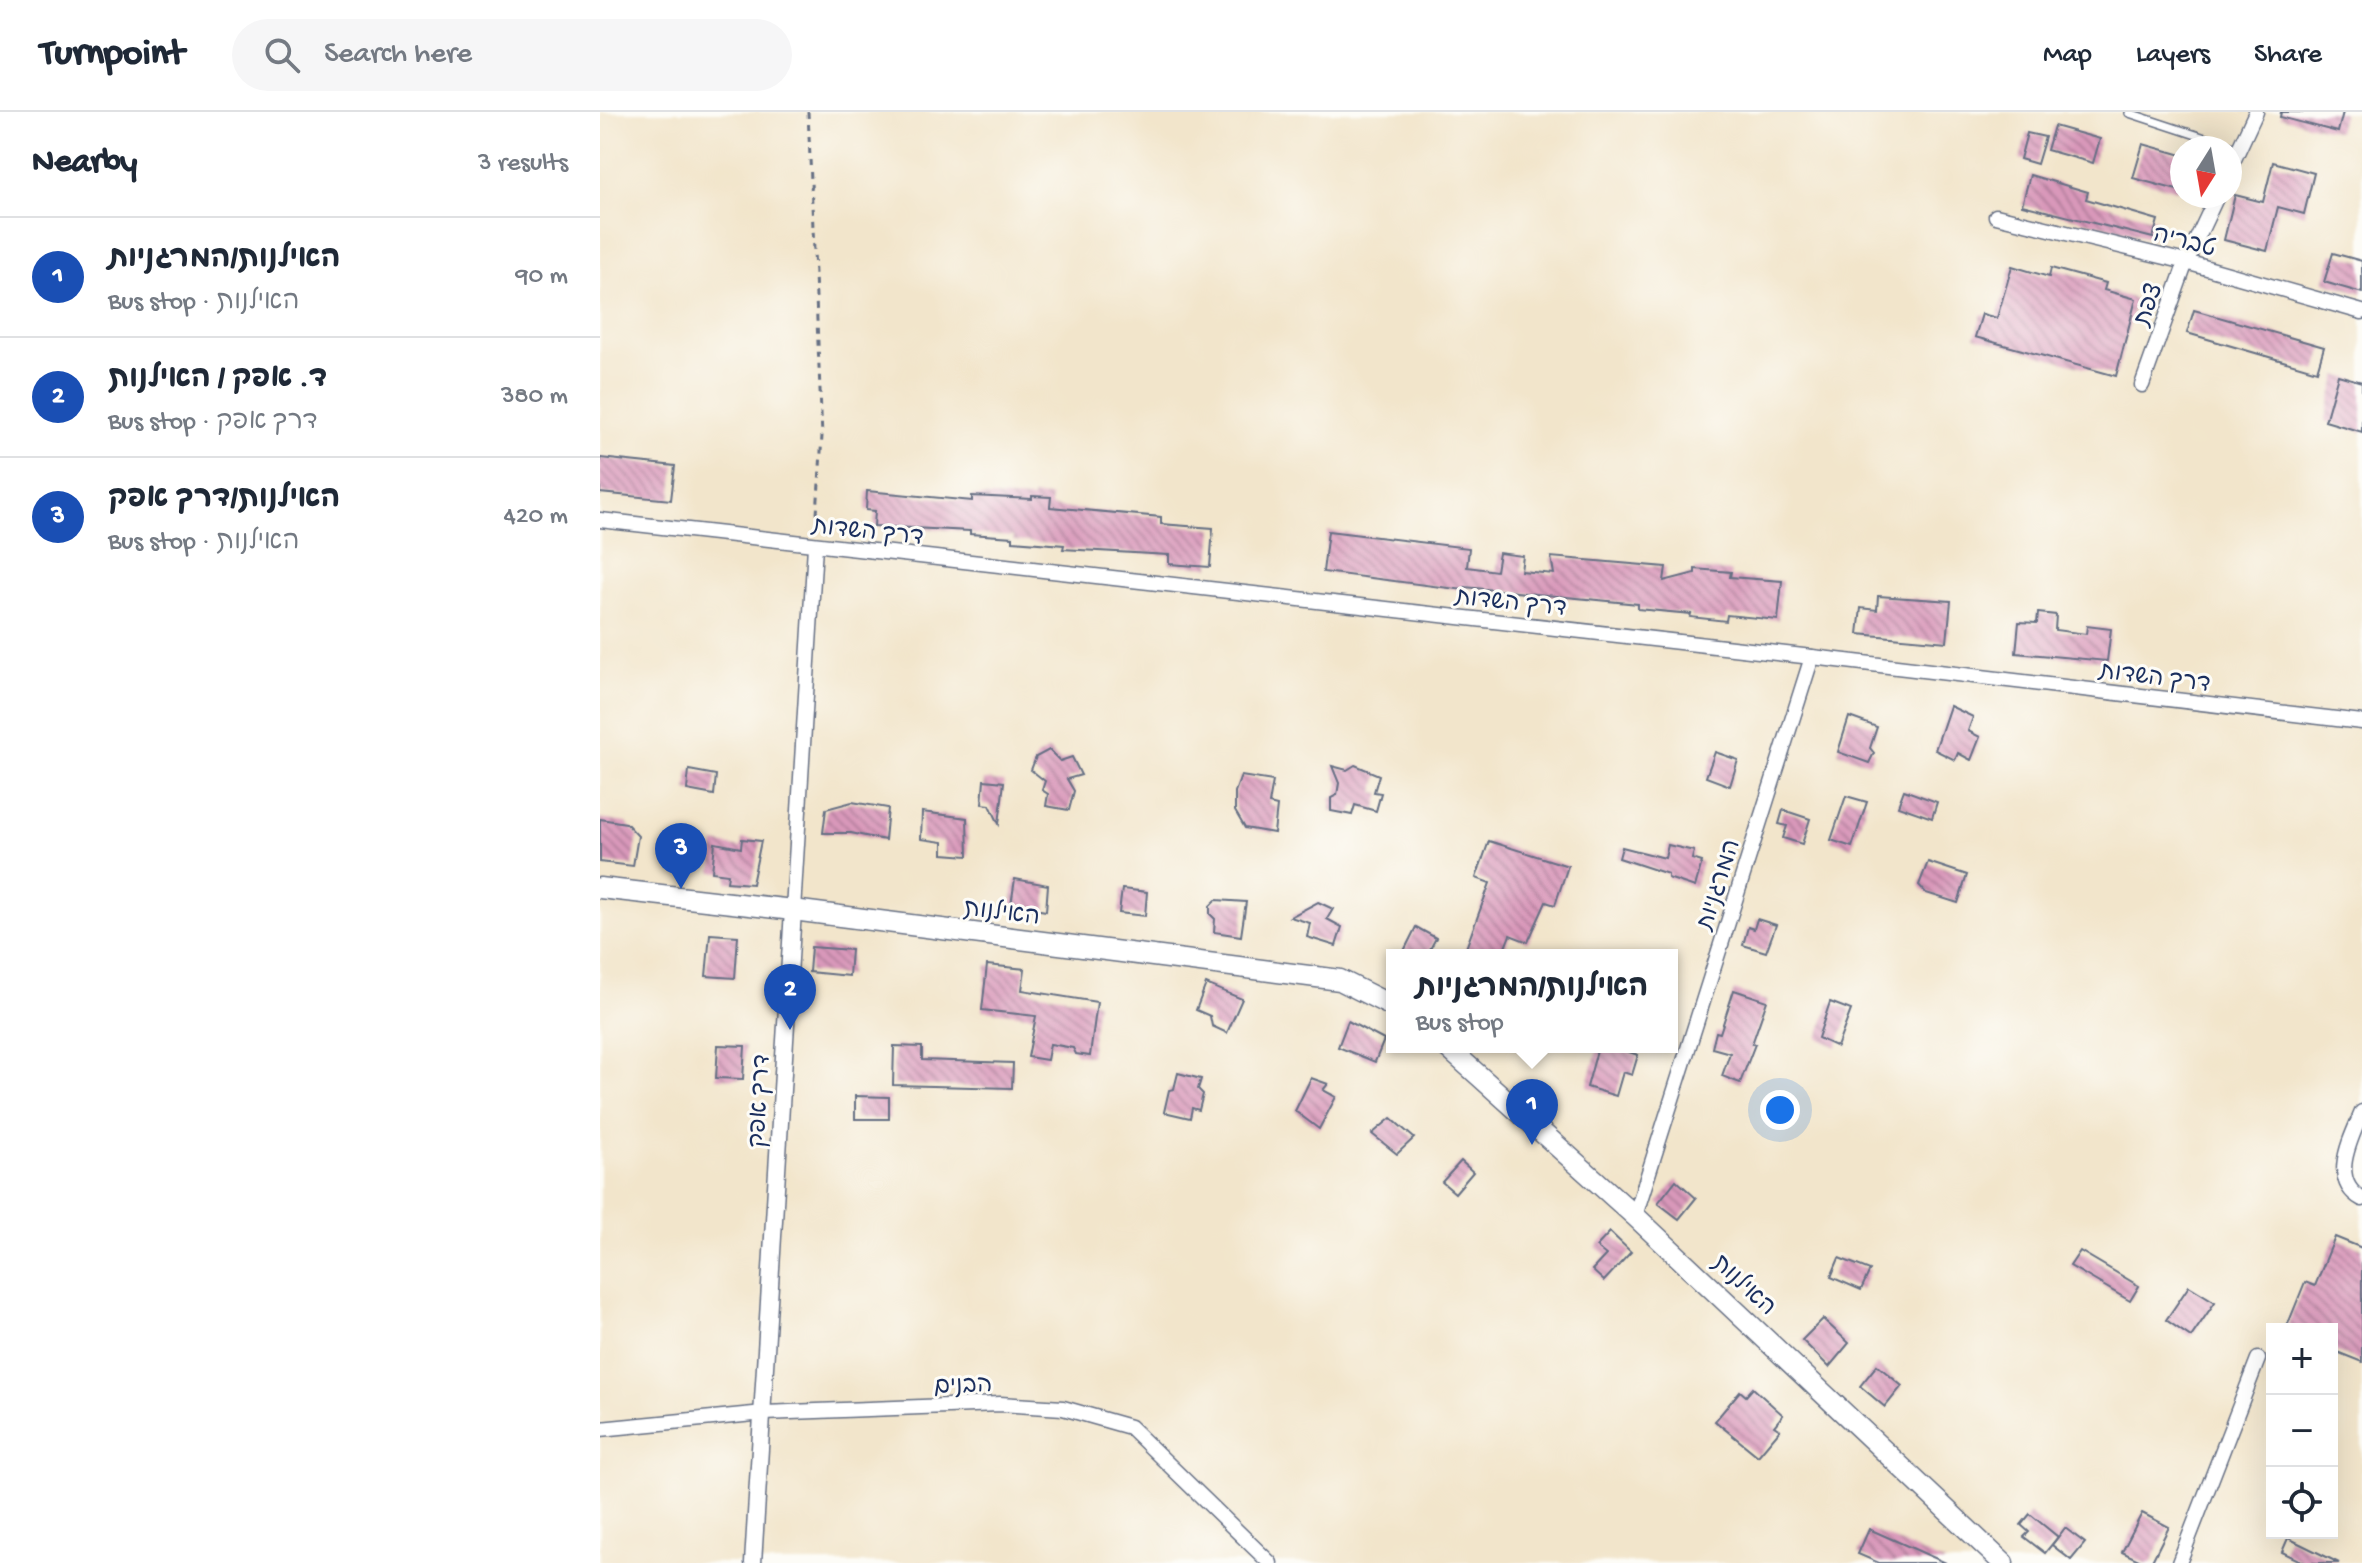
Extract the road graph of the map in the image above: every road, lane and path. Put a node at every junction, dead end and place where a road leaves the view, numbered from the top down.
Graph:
1 (808, 112) edge
2 (2256, 112) edge
3 (2129, 113) edge
4 (2199, 136) edge
5 (2242, 142) edge
6 (2211, 208) edge
7 (1996, 216) dead end
8 (2186, 262) junction
9 (2362, 312) edge
10 (2142, 385) dead end
11 (600, 520) edge
12 (815, 546) junction
13 (1812, 657) junction
14 (2362, 722) edge
15 (600, 888) edge
16 (793, 910) junction
17 (1386, 1003) edge
18 (1454, 1053) edge
19 (2362, 1112) edge
20 (2362, 1199) edge
21 (1635, 1216) junction
22 (2258, 1359) dead end
23 (764, 1413) junction
24 (600, 1429) edge
25 (753, 1563) edge
26 (1270, 1563) edge
27 (2003, 1563) edge
28 (2179, 1563) edge

1 - 12 path
2 - 5 street
3 - 4 lane
6 - 8 street, צפת
7 - 8 street, טבריה
8 - 9 street, טבריה
8 - 10 street, צפת
11 - 12 street, דרך השדות
12 - 13 street, דרך השדות
12 - 16 street, דרך אפק
13 - 14 street, דרך השדות
13 - 21 street, המרגניות
15 - 16 main road, האילנות
16 - 17 main road, האילנות
16 - 23 street, דרך אפק
18 - 21 main road, האילנות
19 - 20 street
21 - 27 main road, האילנות
22 - 28 street
23 - 24 street, הבנים
23 - 25 street, דרך אפק
23 - 26 street, הבנים

